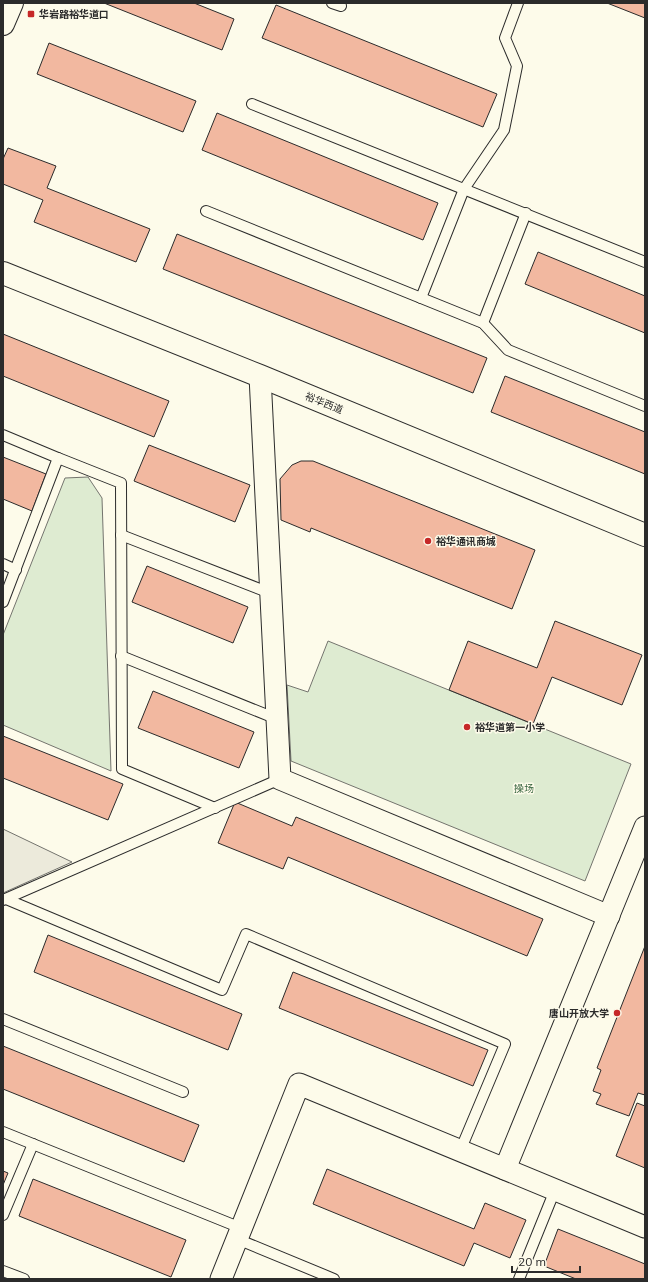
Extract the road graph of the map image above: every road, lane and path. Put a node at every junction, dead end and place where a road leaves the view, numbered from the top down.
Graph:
1 (12, 3) edge
2 (518, 3) edge
3 (3, 24) edge
4 (252, 104) dead end
5 (464, 188) junction
6 (206, 211) dead end
7 (526, 213) junction
8 (645, 262) edge
9 (3, 272) edge
10 (421, 298) junction
11 (483, 323) junction
12 (260, 376) junction
13 (645, 406) edge
14 (3, 435) edge
15 (58, 458) junction
16 (121, 535) junction
17 (645, 535) edge
18 (3, 564) edge
19 (16, 570) junction
20 (270, 593) junction
21 (3, 602) edge
22 (122, 656) junction
23 (277, 719) junction
24 (280, 779) junction
25 (215, 808) junction
26 (645, 827) edge
27 (4, 900) edge
28 (609, 916) junction
29 (3, 1019) edge
30 (183, 1092) dead end
31 (3, 1132) edge
32 (33, 1144) junction
33 (460, 1150) junction
34 (505, 1169) junction
35 (555, 1190) junction
36 (3, 1215) edge
37 (645, 1227) edge
38 (239, 1233) junction
39 (3, 1271) edge
40 (24, 1279) edge
41 (221, 1279) edge
42 (334, 1279) edge
43 (519, 1279) edge

1 - 3 street
2 - 5 lane
4 - 5 lane
5 - 7 lane
5 - 10 lane
6 - 10 lane
7 - 8 lane
7 - 11 lane
9 - 12 street, 裕华西道
10 - 11 lane
11 - 13 lane
12 - 17 street, 裕华西道
12 - 20 street
14 - 15 lane
15 - 16 lane
15 - 19 lane
16 - 20 lane
16 - 22 lane
18 - 19 lane
19 - 21 lane
20 - 23 street
22 - 23 lane
22 - 25 lane
23 - 24 street
24 - 25 lane
24 - 28 street
25 - 27 lane
26 - 28 street
27 - 33 lane
28 - 34 street
29 - 30 lane
31 - 32 lane
32 - 36 lane
32 - 38 lane
33 - 34 street
33 - 38 street
34 - 35 street
35 - 37 street
35 - 43 lane
38 - 41 street
38 - 42 lane
39 - 40 lane

